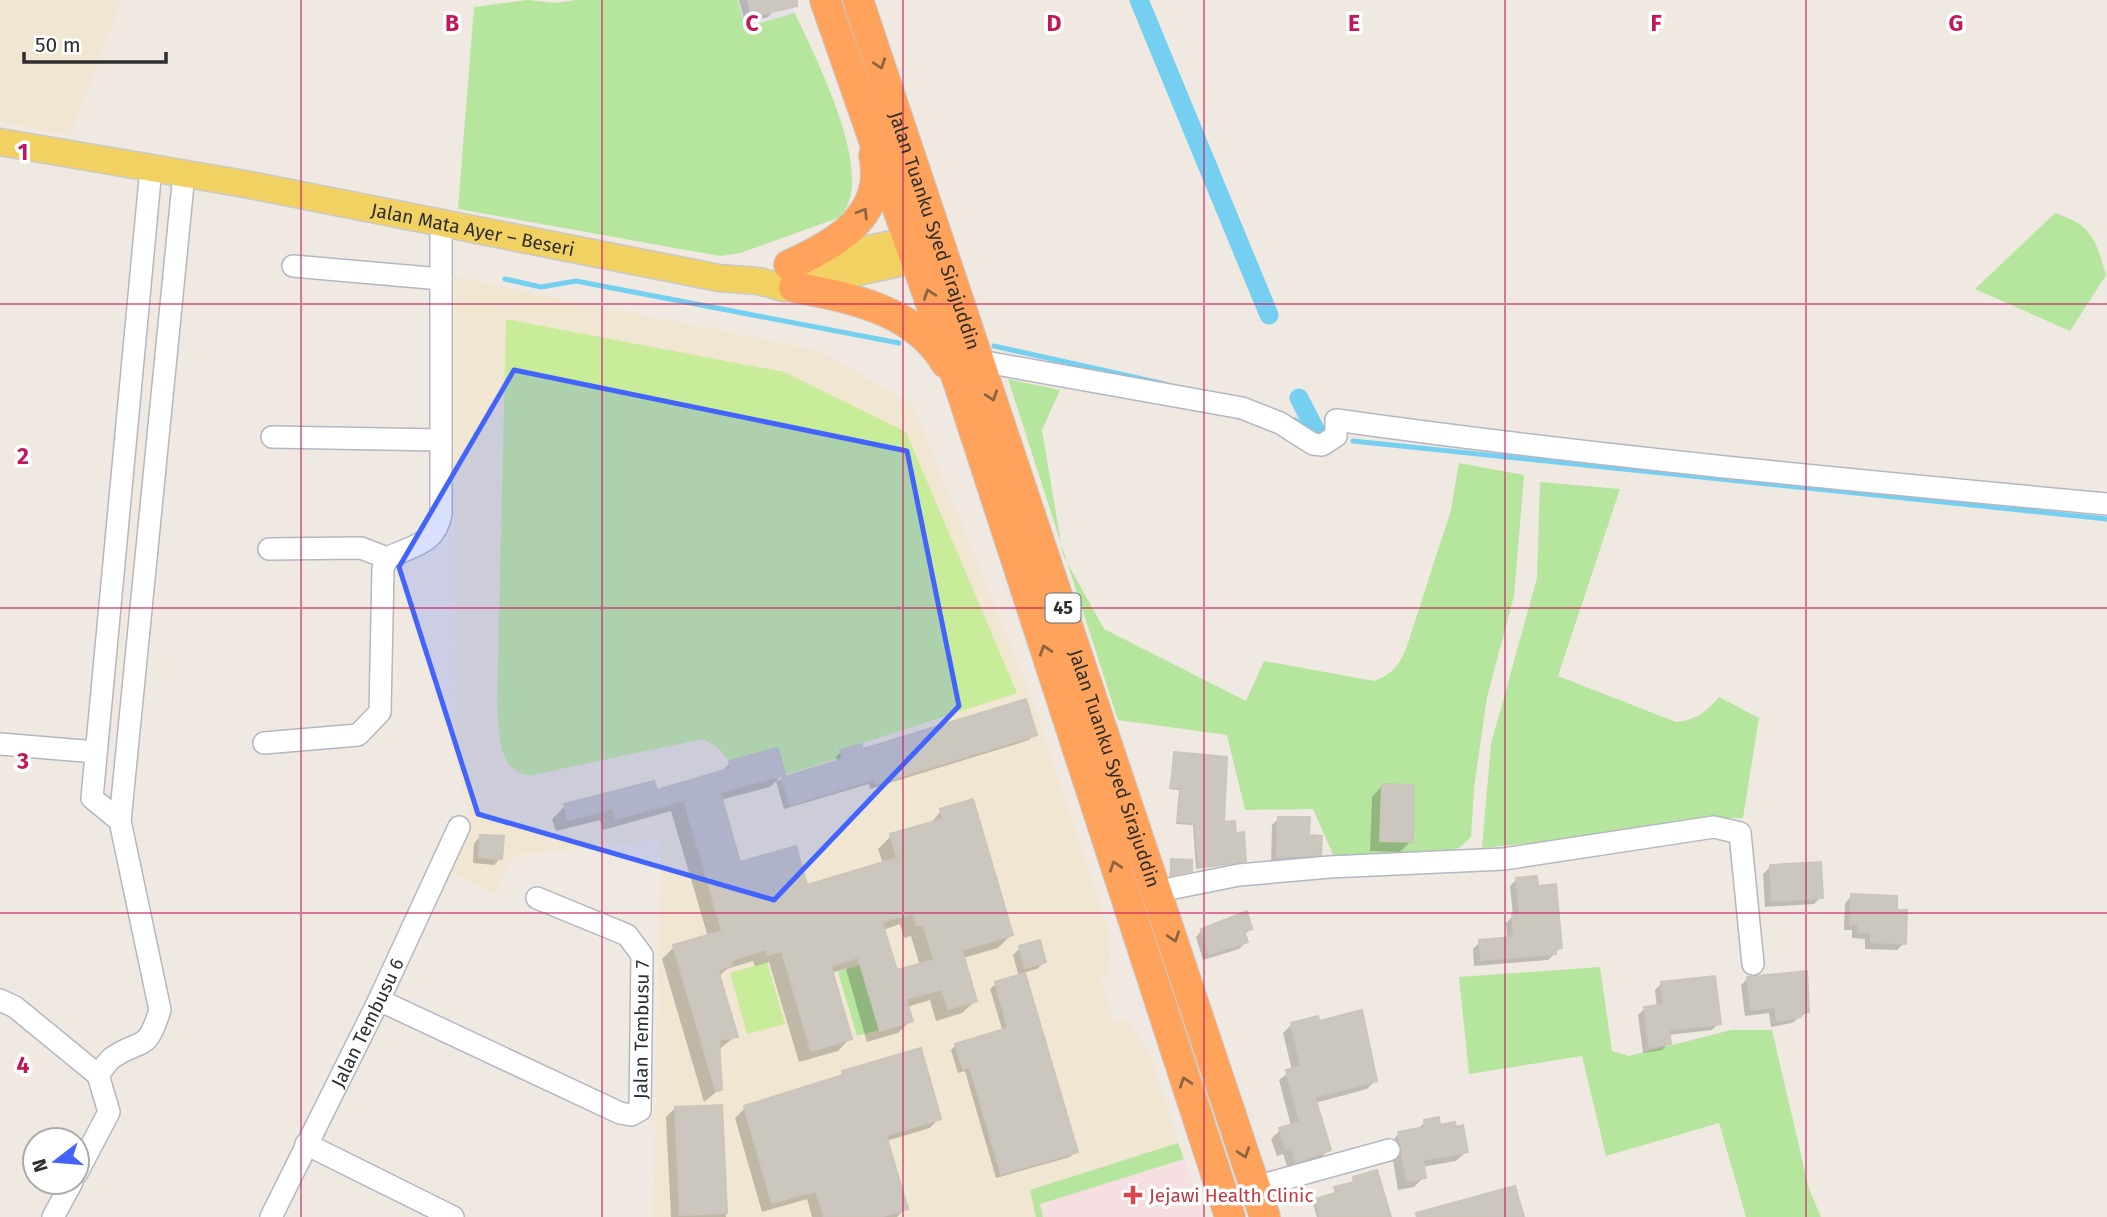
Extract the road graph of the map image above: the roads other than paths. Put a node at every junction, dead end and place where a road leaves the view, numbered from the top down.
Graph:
1 (825, 0) edge
2 (858, 0) edge
3 (862, 99) junction
4 (0, 142) edge
5 (152, 168) junction
6 (184, 174) junction
7 (441, 223) junction
8 (928, 247) junction
9 (293, 266) dead end
10 (791, 276) junction
11 (441, 279) junction
12 (980, 361) junction
13 (959, 384) junction
14 (272, 437) dead end
15 (441, 440) junction
16 (2107, 504) edge
17 (270, 549) dead end
18 (387, 558) junction
19 (264, 743) dead end
20 (0, 744) edge
21 (96, 752) junction
22 (120, 821) junction
23 (459, 827) dead end
24 (1159, 891) junction
25 (537, 898) dead end
26 (1753, 964) dead end
27 (0, 1000) edge
28 (379, 1000) junction
29 (98, 1075) junction
30 (306, 1144) junction
31 (91, 1147) edge
32 (1389, 1150) dead end
33 (1255, 1187) junction
34 (64, 1196) edge
35 (53, 1217) edge
36 (271, 1217) edge
37 (453, 1217) edge
38 (1230, 1217) edge
39 (1265, 1217) edge

1 - 3 highway, Jalan Tuanku Syed Sirajuddin / 45
2 -> 8 highway, Jalan Tuanku Syed Sirajuddin / 45
3 - 8 highway, Jalan Tuanku Syed Sirajuddin / 45
10 -> 3 highway
4 - 5 main road, Jalan Mata Ayer – Beseri
5 - 6 main road, Jalan Mata Ayer – Beseri
5 - 21 street
6 - 7 main road, Jalan Mata Ayer – Beseri
6 - 22 street
7 - 10 main road, Jalan Mata Ayer – Beseri
7 - 11 street
8 - 10 main road, Jalan Mata Ayer – Beseri
8 - 12 highway, Jalan Tuanku Syed Sirajuddin / 45
13 -> 8 highway, Jalan Tuanku Syed Sirajuddin / 45
9 - 11 street
10 - 13 highway
11 - 15 street
12 - 16 street
12 -> 24 highway, Jalan Tuanku Syed Sirajuddin / 45
38 -> 13 highway, Jalan Tuanku Syed Sirajuddin / 45
14 - 15 street
15 - 18 street
17 - 18 street
18 - 19 street
20 - 21 street
21 - 22 street
22 - 29 street
23 - 28 street, Jalan Tembusu 6
24 - 26 street
24 -> 33 highway, Jalan Tuanku Syed Sirajuddin / 45
25 - 28 street, Jalan Tembusu 7
27 - 29 street
28 - 30 street, Jalan Tembusu 6
29 - 31 street
30 - 36 street, Jalan Tembusu 6
30 - 37 street
32 - 33 street
33 - 39 highway, Jalan Tuanku Syed Sirajuddin / 45
34 - 35 street

